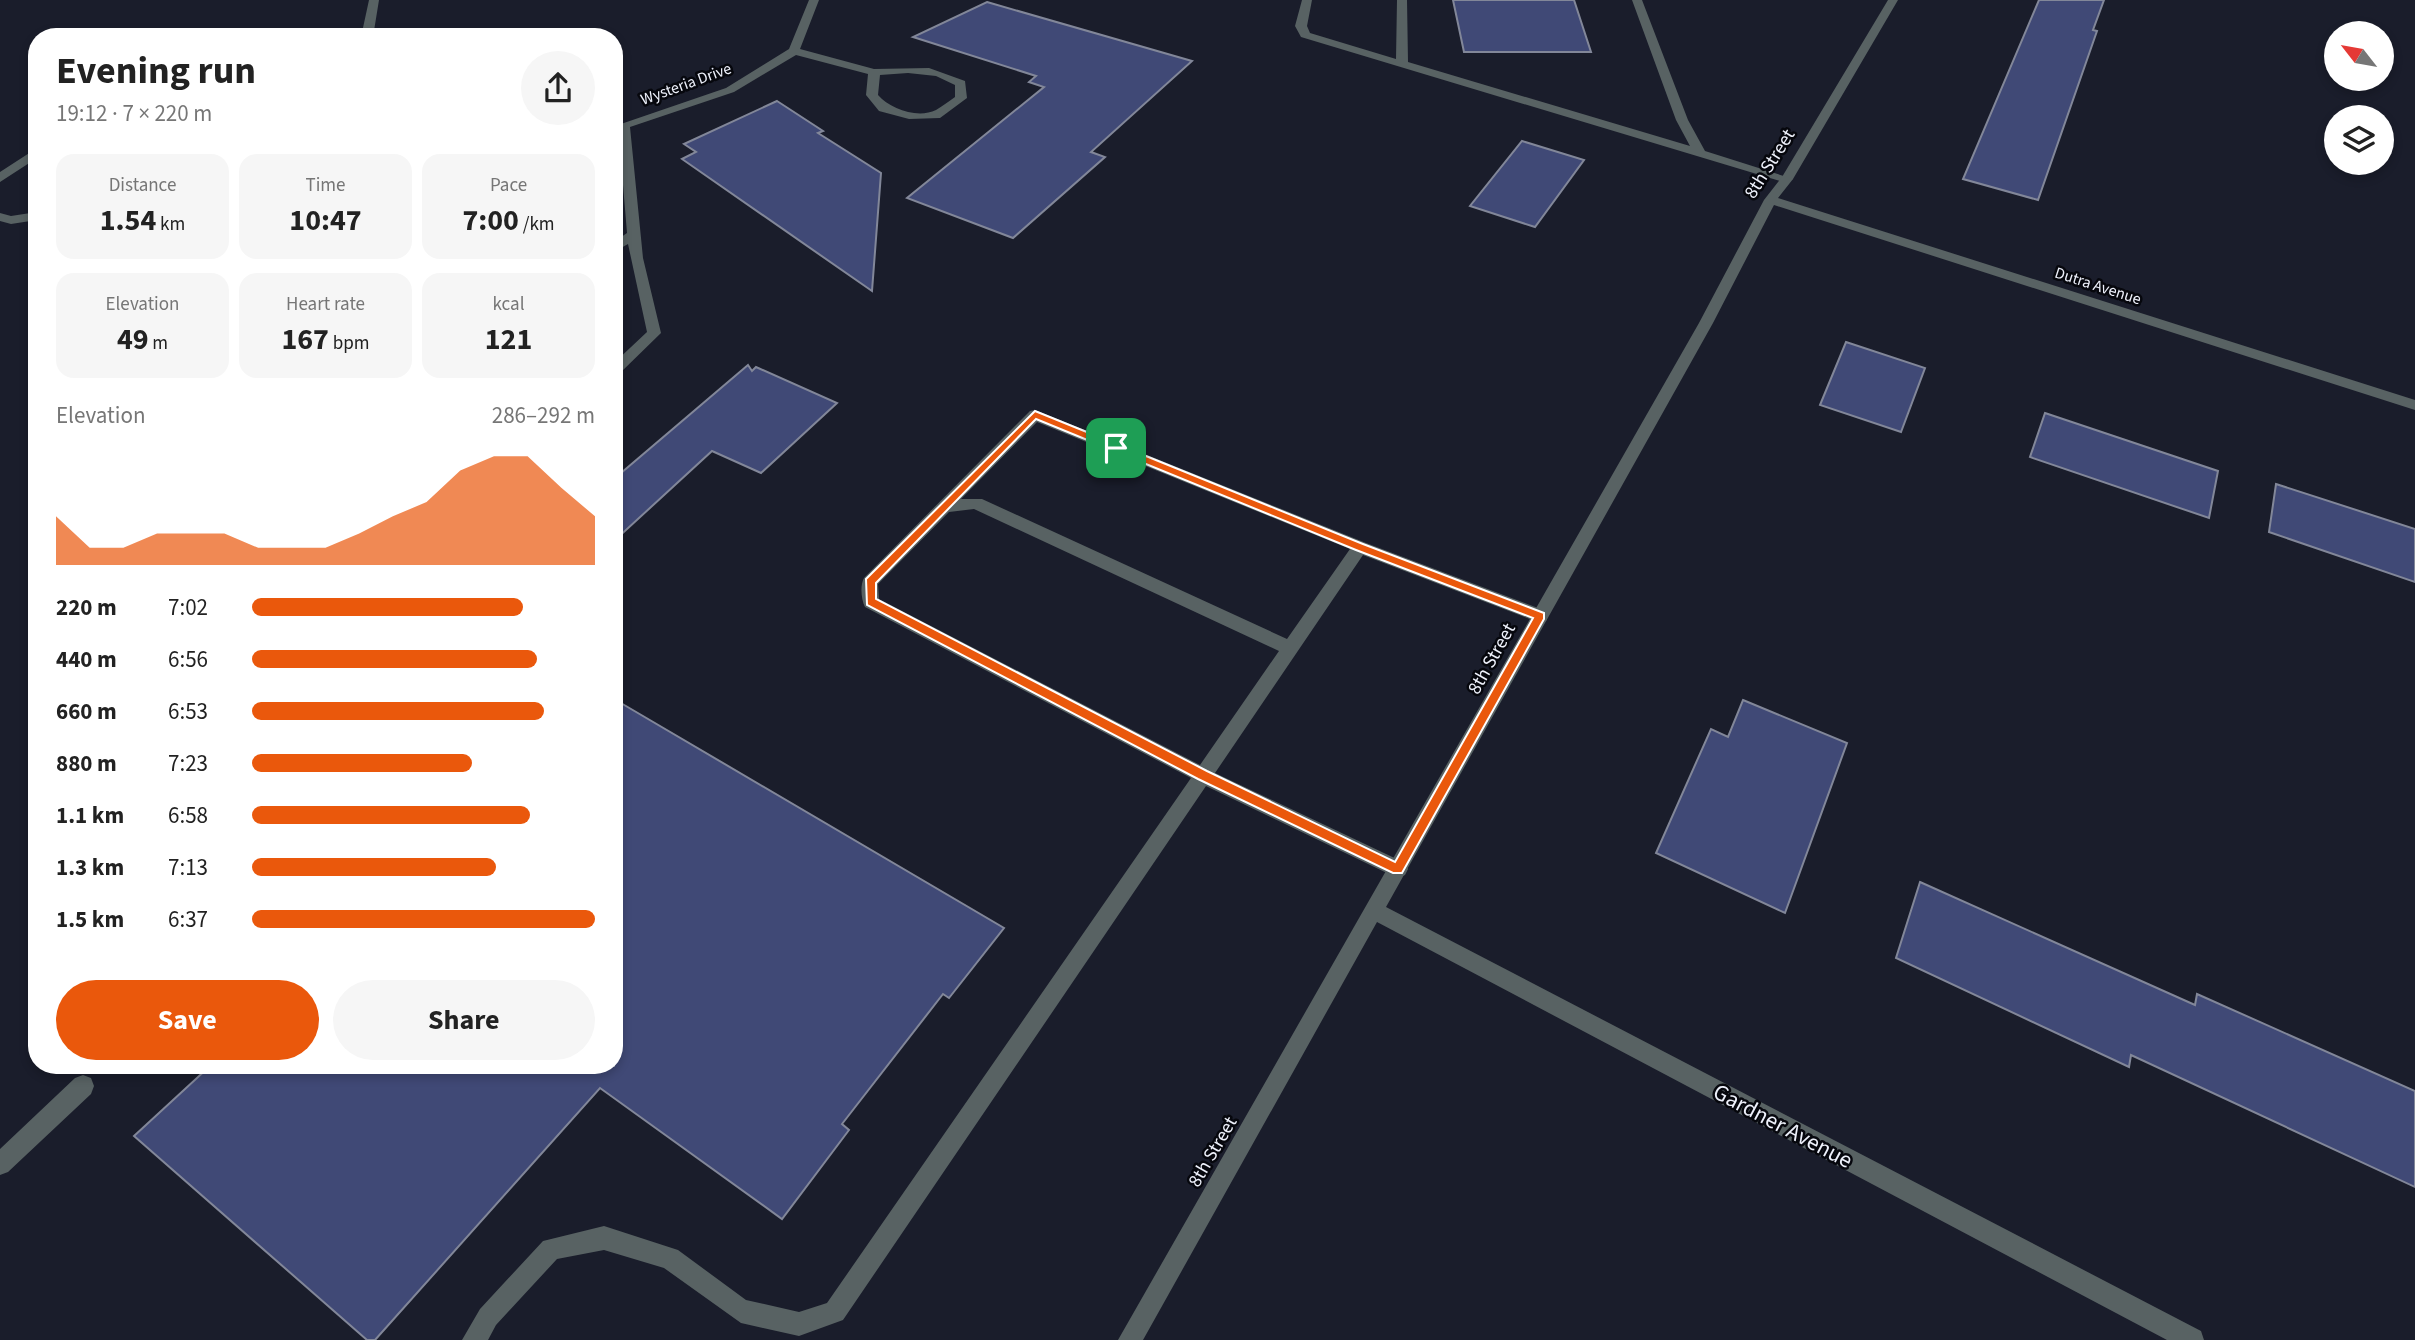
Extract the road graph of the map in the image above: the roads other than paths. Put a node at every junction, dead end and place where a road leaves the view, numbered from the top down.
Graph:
1 (374, 0) edge
2 (814, 0) edge
3 (1307, 0) edge
4 (1402, 0) edge
5 (1637, 0) edge
6 (1894, 0) edge
7 (369, 28) edge
8 (794, 51) junction
9 (1402, 63) junction
10 (874, 72) junction
11 (623, 124) edge
12 (1699, 151) junction
13 (623, 154) edge
14 (28, 158) edge
15 (0, 178) edge
16 (1787, 179) junction
17 (1770, 200) junction
18 (0, 217) edge
19 (28, 217) edge
20 (634, 234) junction
21 (623, 242) edge
22 (623, 361) edge
23 (2415, 405) edge
24 (944, 507) junction
25 (1360, 547) junction
26 (1540, 616) junction
27 (1290, 648) junction
28 (1202, 775) junction
29 (1398, 869) junction
30 (1375, 911) junction
31 (83, 1086) dead end
32 (0, 1164) edge
33 (474, 1340) edge
34 (1130, 1340) edge
35 (2192, 1340) edge

1 - 7 street
2 - 8 street
3 - 9 street
4 - 9 street
5 - 12 street
6 - 16 street, 8th Street
8 - 10 street
8 - 11 street, Wysteria Drive
9 - 12 street
10 - 10 street
12 - 16 street
13 - 20 street, Wysteria Drive
14 - 15 street
16 - 17 street, 8th Street
17 - 23 street, Dutra Avenue
17 - 26 street, 8th Street
18 - 19 street
20 - 21 street
20 - 22 street, Wysteria Drive
24 - 25 street
24 - 27 street
24 - 28 street
25 - 26 street
25 - 27 street
26 - 29 street, 8th Street
27 - 28 street
28 - 29 street
28 - 33 street
29 - 30 street, 8th Street
30 - 34 street, 8th Street
30 - 35 street, Gardner Avenue
31 - 32 street

